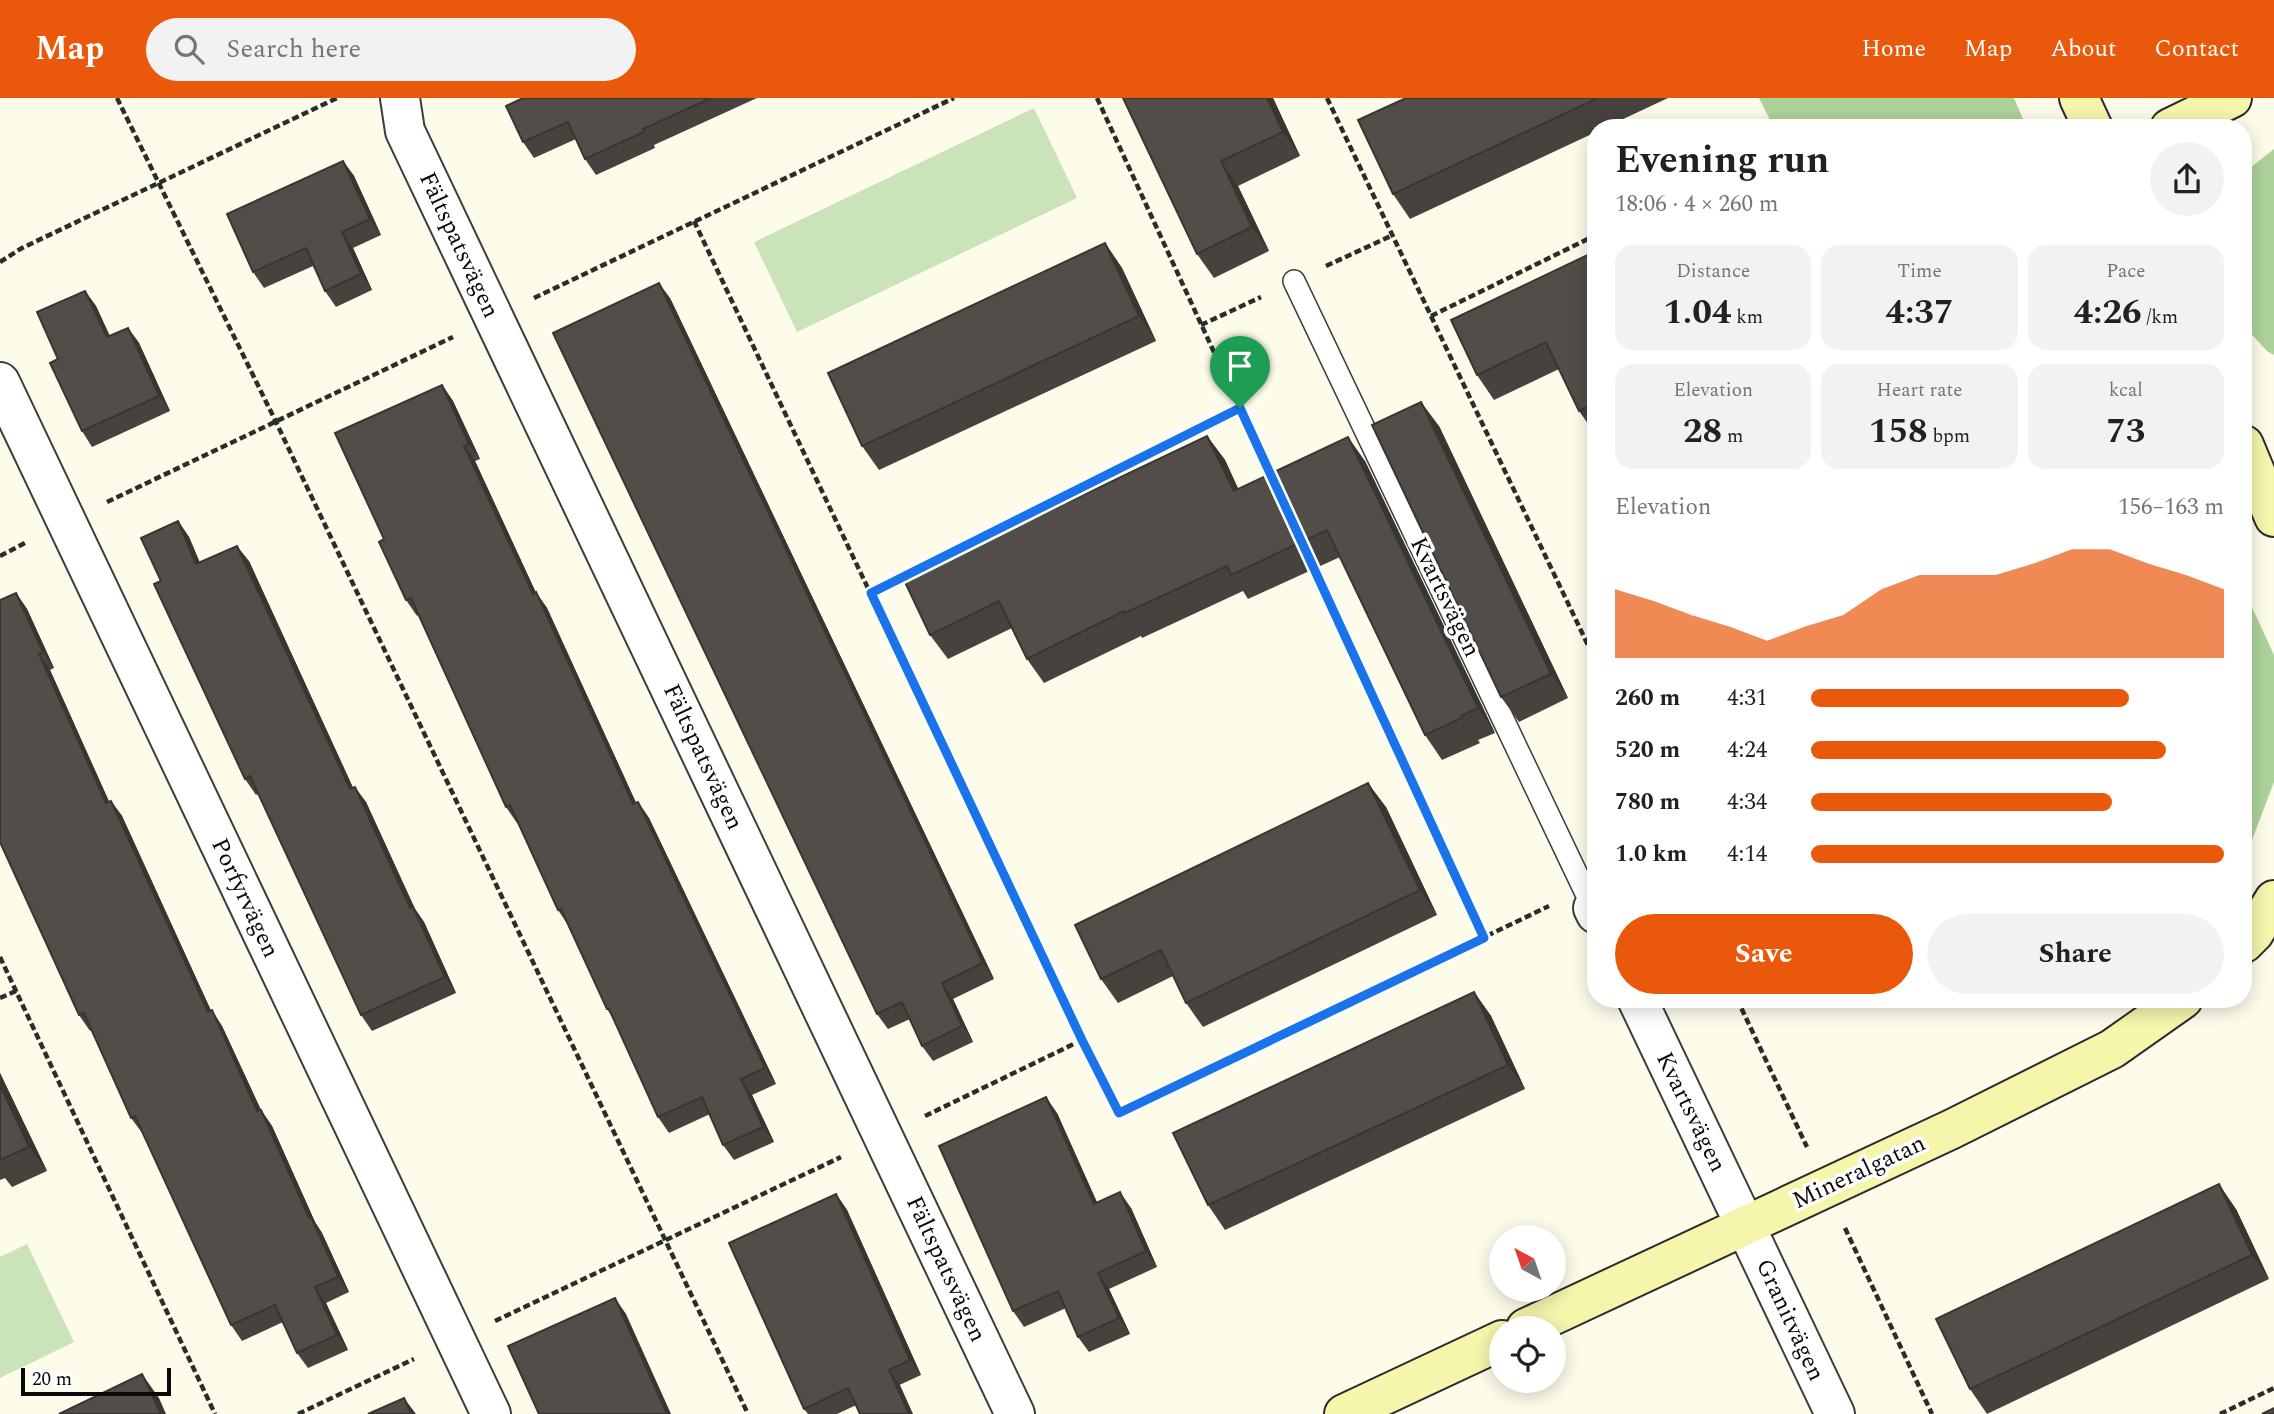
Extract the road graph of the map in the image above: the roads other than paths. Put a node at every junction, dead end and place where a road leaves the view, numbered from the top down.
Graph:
1 (400, 98) edge
2 (2079, 98) edge
3 (2232, 98) edge
4 (2089, 119) edge
5 (2189, 119) edge
6 (1294, 281) dead end
7 (0, 382) edge
8 (2257, 458) edge
9 (2274, 517) edge
10 (1587, 895) edge
11 (2274, 900) edge
12 (2252, 935) edge
13 (1641, 1008) edge
14 (2170, 1008) edge
15 (1745, 1225) junction
16 (1552, 1316) edge
17 (1489, 1346) edge
18 (491, 1414) edge
19 (1015, 1414) edge
20 (1343, 1414) edge
21 (1835, 1414) edge

1 - 19 street, Fältspatsvägen
2 - 4 street
3 - 5 street
6 - 10 lane, Kvartsvägen
7 - 18 street, Porfyrvägen
8 - 9 street
11 - 12 street
13 - 15 street, Kvartsvägen
14 - 15 street, Mineralgatan
15 - 16 street, Mineralgatan
15 - 21 street, Granitvägen
17 - 20 street

